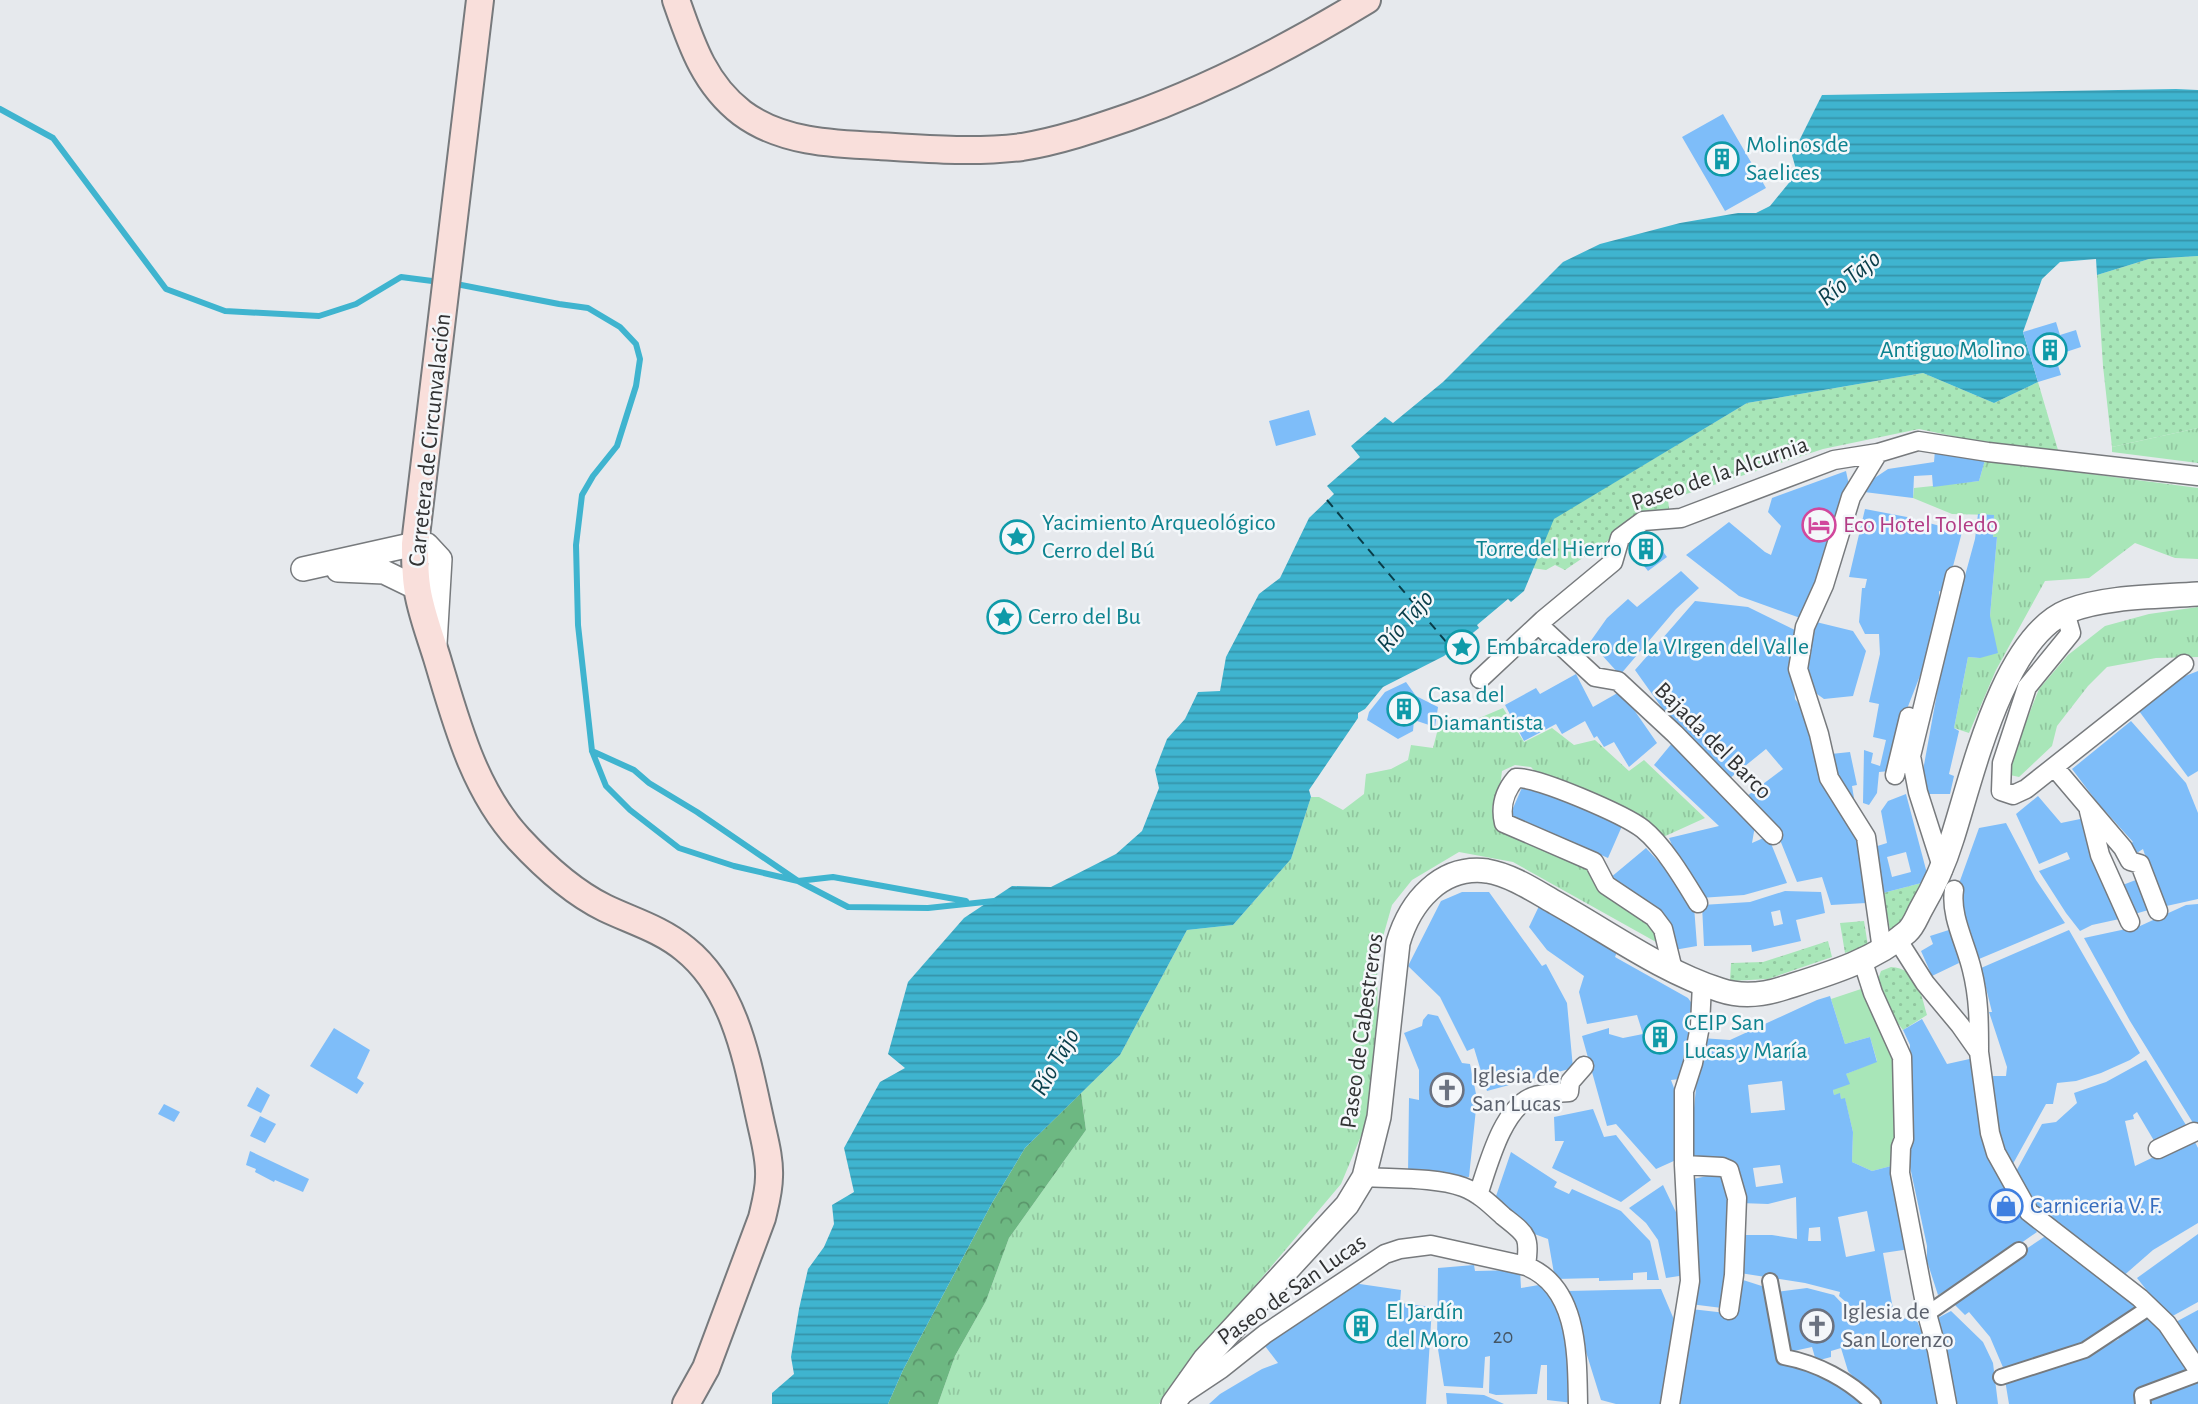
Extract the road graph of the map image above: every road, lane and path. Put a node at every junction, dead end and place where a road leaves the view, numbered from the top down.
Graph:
1 (480, 0) edge
2 (676, 0) edge
3 (1367, 0) edge
4 (1878, 453) junction
5 (2198, 476) edge
6 (415, 544) junction
7 (1955, 576) dead end
8 (417, 588) junction
9 (2198, 594) edge
10 (2065, 612) junction
11 (1540, 626) junction
12 (435, 651) junction
13 (1937, 651) junction
14 (2184, 664) dead end
15 (1480, 679) dead end
16 (2055, 768) junction
17 (1895, 775) dead end
18 (2088, 807) junction
19 (1773, 835) dead end
20 (1948, 880) junction
21 (1698, 903) dead end
22 (2158, 911) dead end
23 (2130, 922) dead end
24 (1881, 949) junction
25 (1673, 970) junction
26 (1702, 984) junction
27 (1979, 1052) junction
28 (1584, 1066) dead end
29 (2194, 1132) dead end
30 (2158, 1149) dead end
31 (1684, 1165) junction
32 (1364, 1177) junction
33 (1478, 1195) junction
34 (2019, 1251) dead end
35 (1526, 1266) junction
36 (1770, 1281) dead end
37 (2150, 1307) junction
38 (1729, 1310) dead end
39 (1927, 1314) junction
40 (2198, 1372) edge
41 (2001, 1377) dead end
42 (1175, 1402) edge
43 (686, 1404) edge
44 (1578, 1404) edge
45 (1670, 1404) edge
46 (1873, 1404) edge
47 (1947, 1404) edge
48 (2143, 1404) edge

1 - 6 main road, Carretera de Circunvalación
2 - 3 main road
4 - 5 street, Paseo de la Alcurnia
4 - 11 street, Paseo de la Alcurnia
4 - 24 street
6 - 8 main road, Carretera de Circunvalación
6 - 8 street
6 - 12 street
7 - 13 street
8 - 12 main road, Carretera de Circunvalación
9 - 10 street
10 - 16 street
10 - 20 street
11 - 15 street
11 - 19 street, Bajada del Barco
12 - 43 main road, Carretera de Circunvalación
13 - 17 street
13 - 20 street
14 - 16 street
16 - 18 street
18 - 22 street
18 - 23 street
20 - 24 street
20 - 27 street
21 - 25 street
24 - 26 street, Paseo de Cabestreros
24 - 27 street
24 - 39 street
25 - 26 street, Paseo de Cabestreros
25 - 32 street, Paseo de Cabestreros
26 - 31 street
27 - 37 street
28 - 33 street
29 - 30 street
31 - 38 street
31 - 45 street
32 - 33 street
32 - 42 street, Paseo de Cabestreros
33 - 35 street
34 - 39 street
35 - 42 street, Paseo de San Lucas
35 - 44 street
36 - 46 street
37 - 40 street
37 - 41 street
39 - 47 street
40 - 48 street

